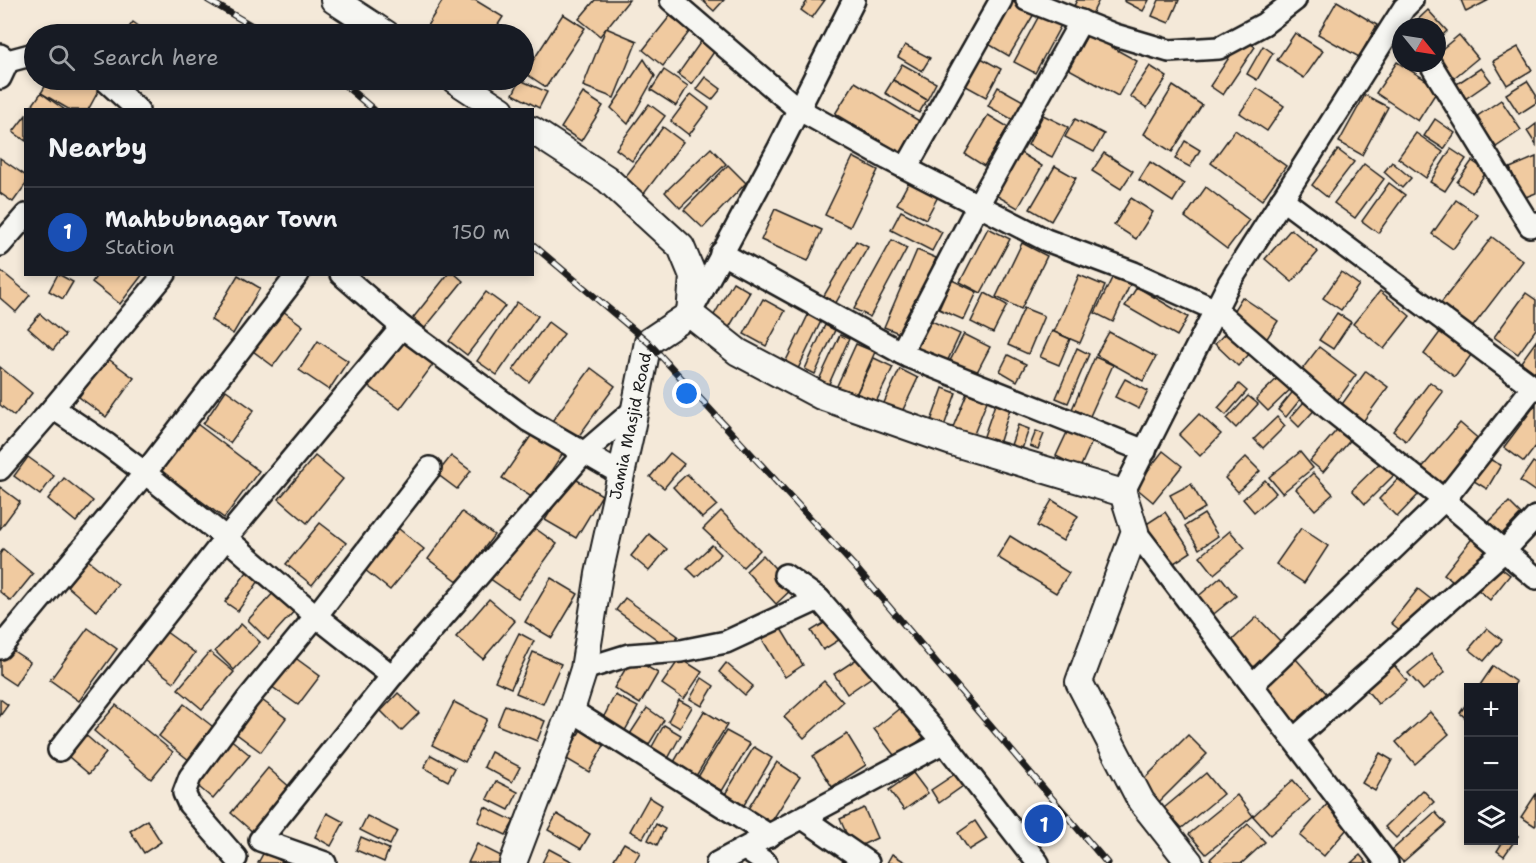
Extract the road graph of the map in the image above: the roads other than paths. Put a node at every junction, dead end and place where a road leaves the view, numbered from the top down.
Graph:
1 (334, 0) edge
2 (672, 0) edge
3 (854, 0) edge
4 (1001, 0) edge
5 (1027, 0) edge
6 (1295, 0) edge
7 (1406, 14) edge
8 (1081, 21) junction
9 (371, 24) edge
10 (24, 57) edge
11 (2, 64) edge
12 (1436, 72) edge
13 (113, 90) edge
14 (470, 90) edge
15 (125, 106) edge
16 (498, 108) edge
17 (798, 109) junction
18 (534, 131) edge
19 (906, 168) junction
20 (1282, 198) junction
21 (978, 205) junction
22 (24, 217) edge
23 (1536, 223) edge
24 (0, 245) edge
25 (721, 253) junction
26 (163, 276) edge
27 (296, 276) edge
28 (343, 276) edge
29 (1216, 310) junction
30 (690, 314) junction
31 (402, 327) junction
32 (901, 352) junction
33 (1534, 388) edge
34 (53, 408) junction
35 (635, 410) junction
36 (1145, 451) junction
37 (584, 453) junction
38 (430, 468) dead end
39 (0, 469) edge
40 (145, 473) junction
41 (621, 474) junction
42 (1124, 493) junction
43 (1444, 500) junction
44 (1536, 517) edge
45 (1136, 531) junction
46 (226, 538) junction
47 (1504, 551) junction
48 (784, 575) dead end
49 (1536, 578) edge
50 (819, 599) junction
51 (316, 616) junction
52 (0, 648) edge
53 (584, 669) junction
54 (392, 676) junction
55 (1253, 684) junction
56 (571, 710) junction
57 (1294, 739) junction
58 (944, 742) junction
59 (59, 750) dead end
60 (803, 818) junction
61 (770, 836) junction
62 (260, 840) junction
63 (745, 849) junction
64 (233, 860) edge
65 (325, 863) edge
66 (513, 863) edge
67 (717, 863) edge
68 (766, 863) edge
69 (868, 863) edge
70 (1038, 863) edge
71 (1190, 863) edge
72 (1387, 863) edge

1 - 9 street
2 - 17 street
3 - 17 street, Jamia Masjid Road
4 - 19 street
5 - 8 street
6 - 8 street
7 - 20 street
8 - 21 street
10 - 11 street
12 - 23 street
13 - 15 street
14 - 16 street
17 - 19 street
17 - 25 street, Jamia Masjid Road
18 - 30 street
19 - 21 street
20 - 29 street
20 - 33 street
21 - 29 street
21 - 32 street
22 - 24 street
25 - 30 street, Jamia Masjid Road
25 - 32 street
26 - 34 street
27 - 40 street
28 - 31 street
29 - 36 street
29 - 43 street
30 - 35 street, Jamia Masjid Road
30 - 42 street
31 - 37 street
31 - 46 street
32 - 36 street
33 - 43 street
34 - 39 street
34 - 40 street
35 - 37 street
35 - 41 street, Jamia Masjid Road
36 - 42 street
37 - 41 street
37 - 54 street
38 - 51 street
40 - 46 street
40 - 52 street
41 - 53 street, Jamia Masjid Road
42 - 45 street
43 - 47 street
43 - 55 street
44 - 47 street
45 - 55 street
45 - 71 street
46 - 51 street
46 - 59 street
47 - 49 street
47 - 57 street
48 - 50 street
50 - 53 street
50 - 58 street
51 - 54 street
51 - 64 street
53 - 56 street, Jamia Masjid Road
54 - 62 street
55 - 57 street
56 - 61 street
56 - 66 street, Jamia Masjid Road
57 - 72 street
58 - 60 street
58 - 70 street
60 - 61 street
60 - 69 street
61 - 63 street
62 - 64 street
62 - 65 street
63 - 67 street
63 - 68 street

